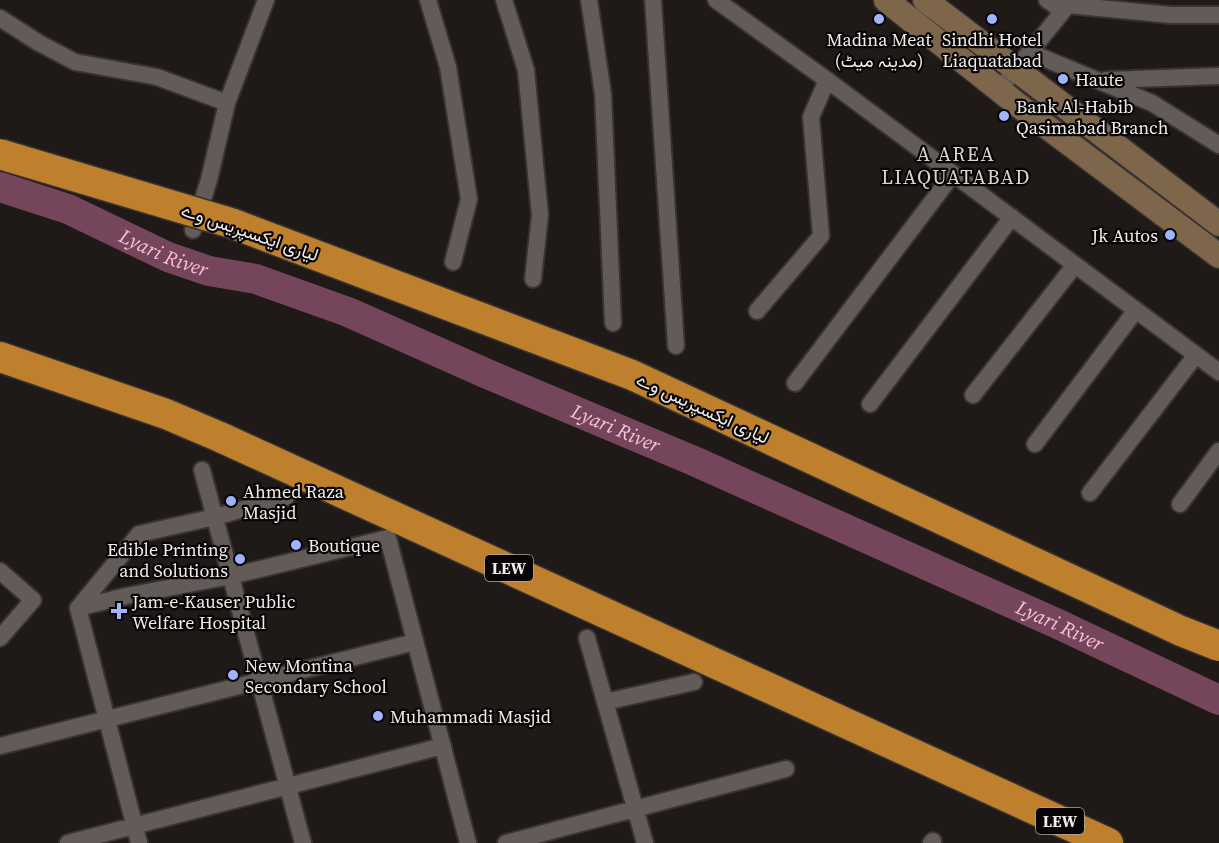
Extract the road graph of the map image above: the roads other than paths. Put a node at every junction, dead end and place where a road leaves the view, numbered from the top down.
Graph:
1 (266, 0) edge
2 (428, 0) edge
3 (504, 0) edge
4 (589, 0) edge
5 (653, 0) edge
6 (716, 0) edge
7 (886, 0) edge
8 (925, 0) edge
9 (1047, 0) edge
10 (1068, 5) edge
11 (1196, 7) edge
12 (1219, 15) edge
13 (0, 18) edge
14 (1022, 60) junction
15 (1219, 76) edge
16 (827, 80) junction
17 (1099, 80) junction
18 (999, 90) junction
19 (227, 103) junction
20 (1219, 145) edge
21 (0, 154) edge
22 (953, 174) junction
23 (1011, 218) junction
24 (1219, 224) edge
25 (193, 230) dead end
26 (1219, 256) edge
27 (453, 262) dead end
28 (1075, 265) junction
29 (533, 279) dead end
30 (1136, 310) junction
31 (757, 311) dead end
32 (613, 324) dead end
33 (676, 346) dead end
34 (1196, 355) junction
35 (0, 357) edge
36 (1219, 372) edge
37 (795, 383) dead end
38 (973, 395) dead end
39 (870, 404) dead end
40 (1035, 444) dead end
41 (1219, 452) edge
42 (202, 470) dead end
43 (1090, 493) dead end
44 (286, 496) dead end
45 (1179, 504) dead end
46 (215, 517) junction
47 (0, 571) edge
48 (231, 576) junction
49 (78, 608) junction
50 (0, 638) edge
51 (586, 638) dead end
52 (415, 642) junction
53 (1219, 646) edge
54 (260, 681) junction
55 (694, 682) dead end
56 (605, 702) junction
57 (107, 719) junction
58 (0, 746) edge
59 (442, 746) junction
60 (786, 769) dead end
61 (288, 786) junction
62 (636, 809) junction
63 (135, 826) junction
64 (68, 843) edge
65 (140, 843) edge
66 (303, 843) edge
67 (468, 843) edge
68 (506, 843) edge
69 (645, 843) edge
70 (1108, 843) edge

1 - 19 street
2 - 27 street
3 - 29 street
4 - 32 street
5 - 33 street
6 - 16 street
7 - 18 main road
8 - 14 main road
9 - 10 street
10 - 11 street
10 - 14 street
11 - 12 street
13 - 19 street
14 - 17 street
14 - 18 street
14 - 24 main road
15 - 17 street
16 - 22 street
16 - 31 street
17 - 20 street
18 - 26 main road
19 - 25 street
21 - 53 highway, لیاری ایکسپریس وے, bridge
22 - 23 street
22 - 37 street
23 - 28 street
23 - 39 street
28 - 30 street
28 - 38 street
30 - 34 street
30 - 40 street
34 - 36 street
34 - 43 street
35 - 70 highway, LEW
41 - 45 street
42 - 46 street
44 - 46 street
46 - 48 street
46 - 49 street
47 - 50 street
48 - 49 street
48 - 52 street
48 - 54 street
49 - 57 street
51 - 56 street
52 - 54 street
52 - 59 street
54 - 57 street
54 - 61 street
55 - 56 street
56 - 62 street
57 - 58 street
57 - 63 street
59 - 61 street
59 - 67 street
60 - 62 street
61 - 63 street
61 - 66 street
62 - 68 street
62 - 69 street
63 - 64 street
63 - 65 street

